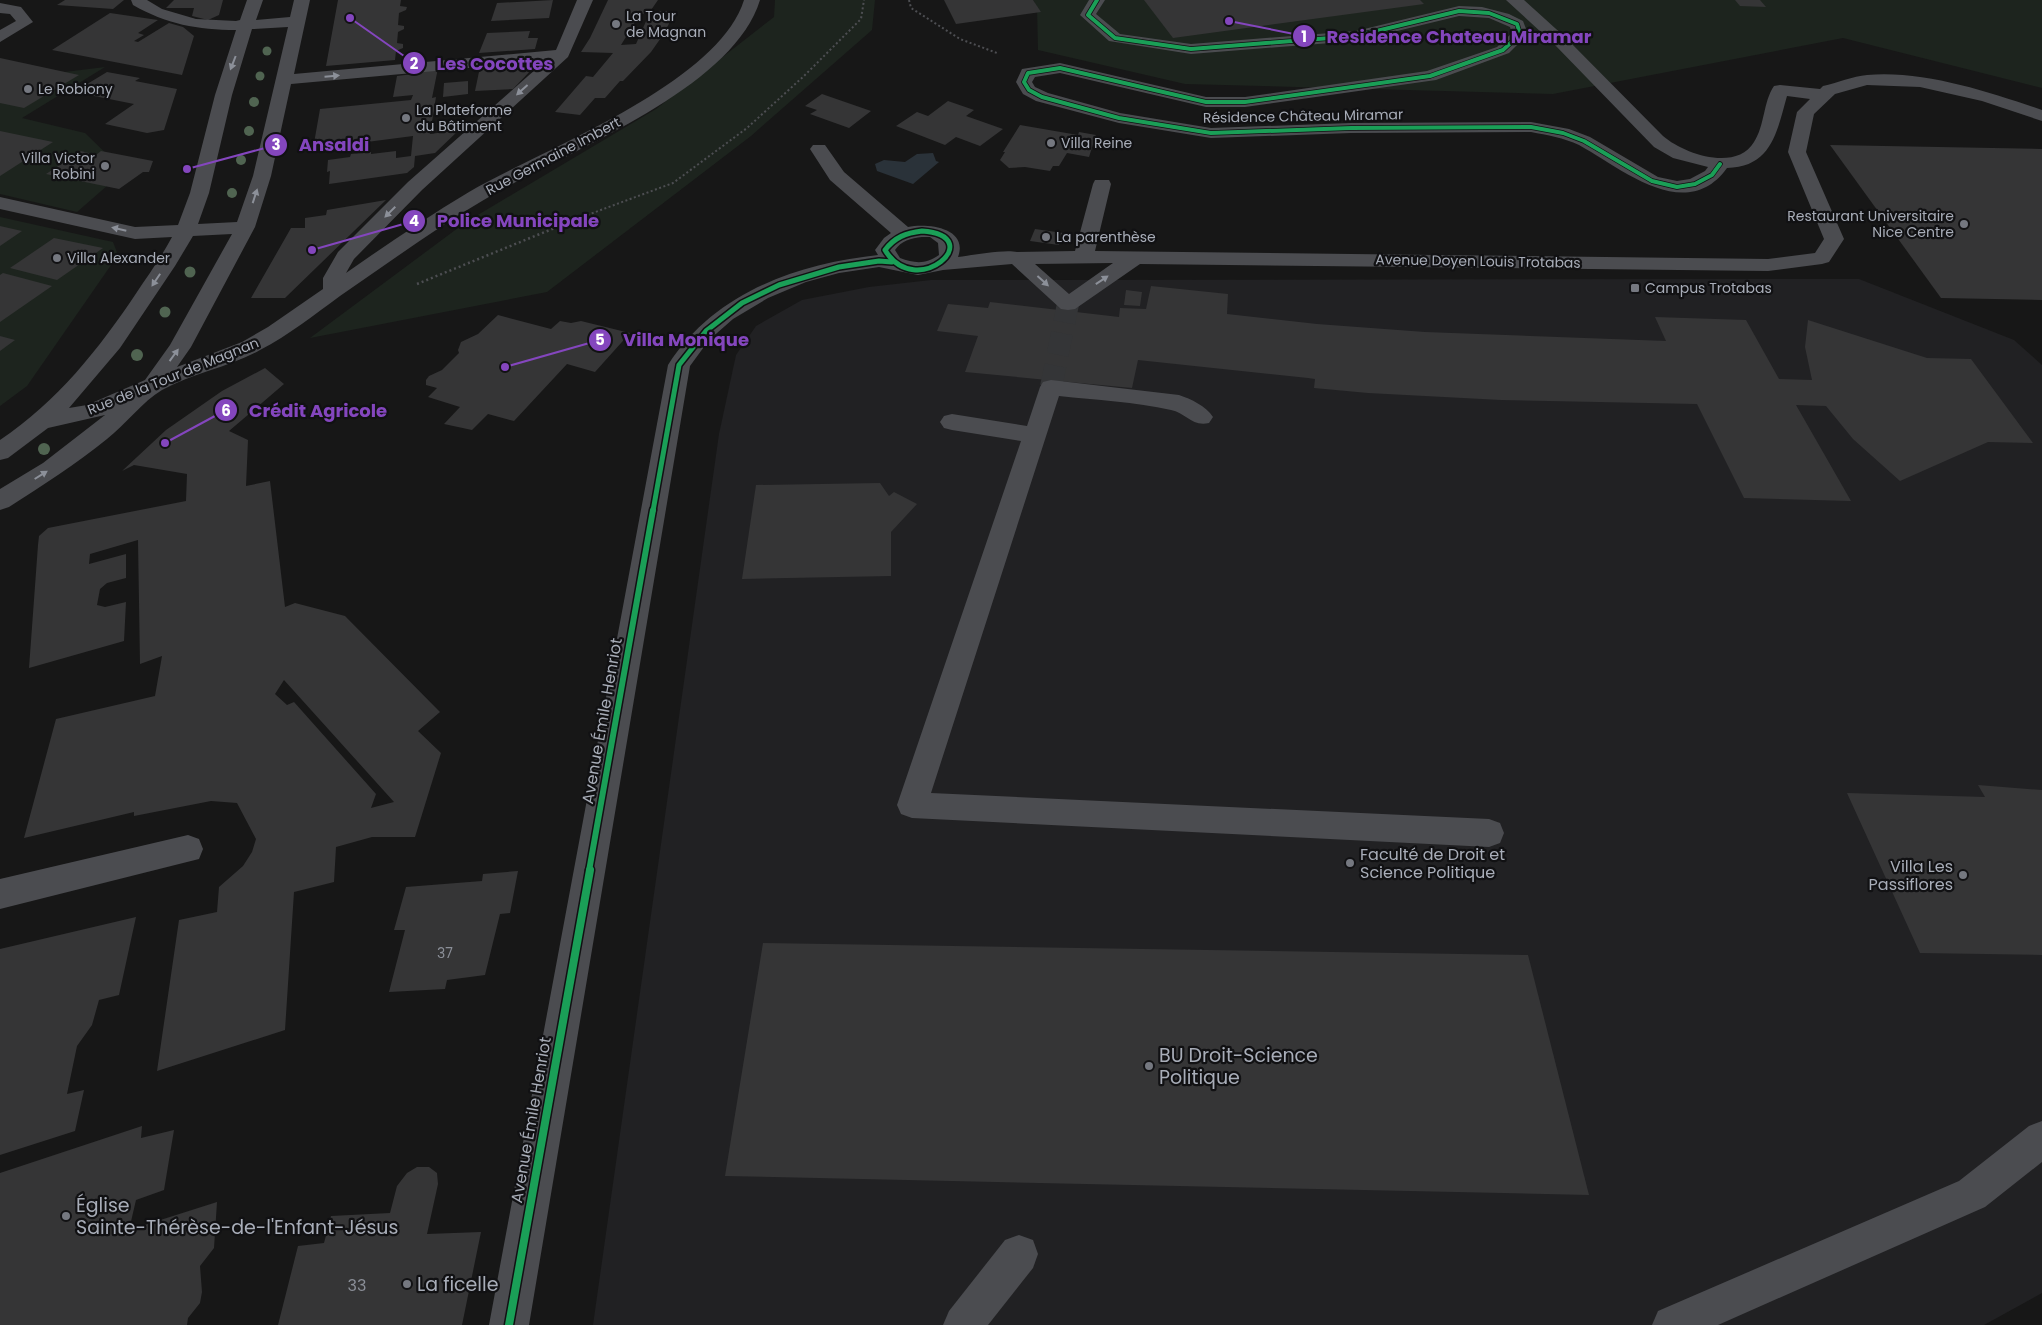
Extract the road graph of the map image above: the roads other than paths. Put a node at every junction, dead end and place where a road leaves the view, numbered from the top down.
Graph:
1 (139, 0) edge
2 (255, 0) edge
3 (302, 0) edge
4 (585, 0) edge
5 (752, 0) edge
6 (1097, 0) edge
7 (1514, 0) edge
8 (0, 8) edge
9 (299, 20) junction
10 (248, 24) junction
11 (0, 37) edge
12 (562, 54) junction
13 (283, 80) junction
14 (1823, 95) junction
15 (2042, 116) edge
16 (819, 149) dead end
17 (1720, 164) junction
18 (1102, 184) dead end
19 (0, 203) edge
20 (245, 226) junction
21 (185, 231) junction
22 (903, 233) junction
23 (949, 241) junction
24 (1084, 257) junction
25 (1136, 257) junction
26 (1017, 258) junction
27 (892, 262) junction
28 (940, 264) junction
29 (334, 291) junction
30 (153, 385) junction
31 (1201, 417) dead end
32 (43, 421) junction
33 (952, 422) dead end
34 (1035, 435) junction
35 (0, 452) edge
36 (0, 501) edge
37 (1490, 834) dead end
38 (188, 849) dead end
39 (0, 894) edge
40 (2042, 1139) edge
41 (1019, 1254) dead end
42 (509, 1325) edge
43 (963, 1325) edge
44 (1672, 1325) edge

1 - 10 street
2 - 10 street
3 - 9 street
4 - 12 street
5 - 29 street, Rue Germaine Imbert
6 - 17 street, Résidence Château Miramar
7 - 17 street
8 - 11 street
9 - 10 street
9 - 13 street
10 -> 21 street
13 -> 12 street
12 -> 29 street
20 -> 13 street
14 - 15 street
14 - 17 street
14 - 25 street, Avenue Doyen Louis Trotabas
16 - 22 street
18 - 24 street
21 -> 19 street
20 - 21 street
30 -> 20 street
21 -> 32 street
22 - 23 street
22 - 27 street
23 - 26 street, Avenue Doyen Louis Trotabas
23 - 28 street
24 - 25 street, Avenue Doyen Louis Trotabas
24 - 26 street, Avenue Doyen Louis Trotabas
26 -> 25 street
26 - 28 street, Avenue Doyen Louis Trotabas
27 - 28 street, Avenue Émile Henriot
27 - 42 street, Avenue Émile Henriot
29 - 30 street, Rue de la Tour de Magnan
30 - 32 street, Rue de la Tour de Magnan
36 -> 30 street
31 - 34 street
32 - 35 street
33 - 34 street
34 - 37 street
38 - 39 street
40 - 44 street
41 - 43 street

